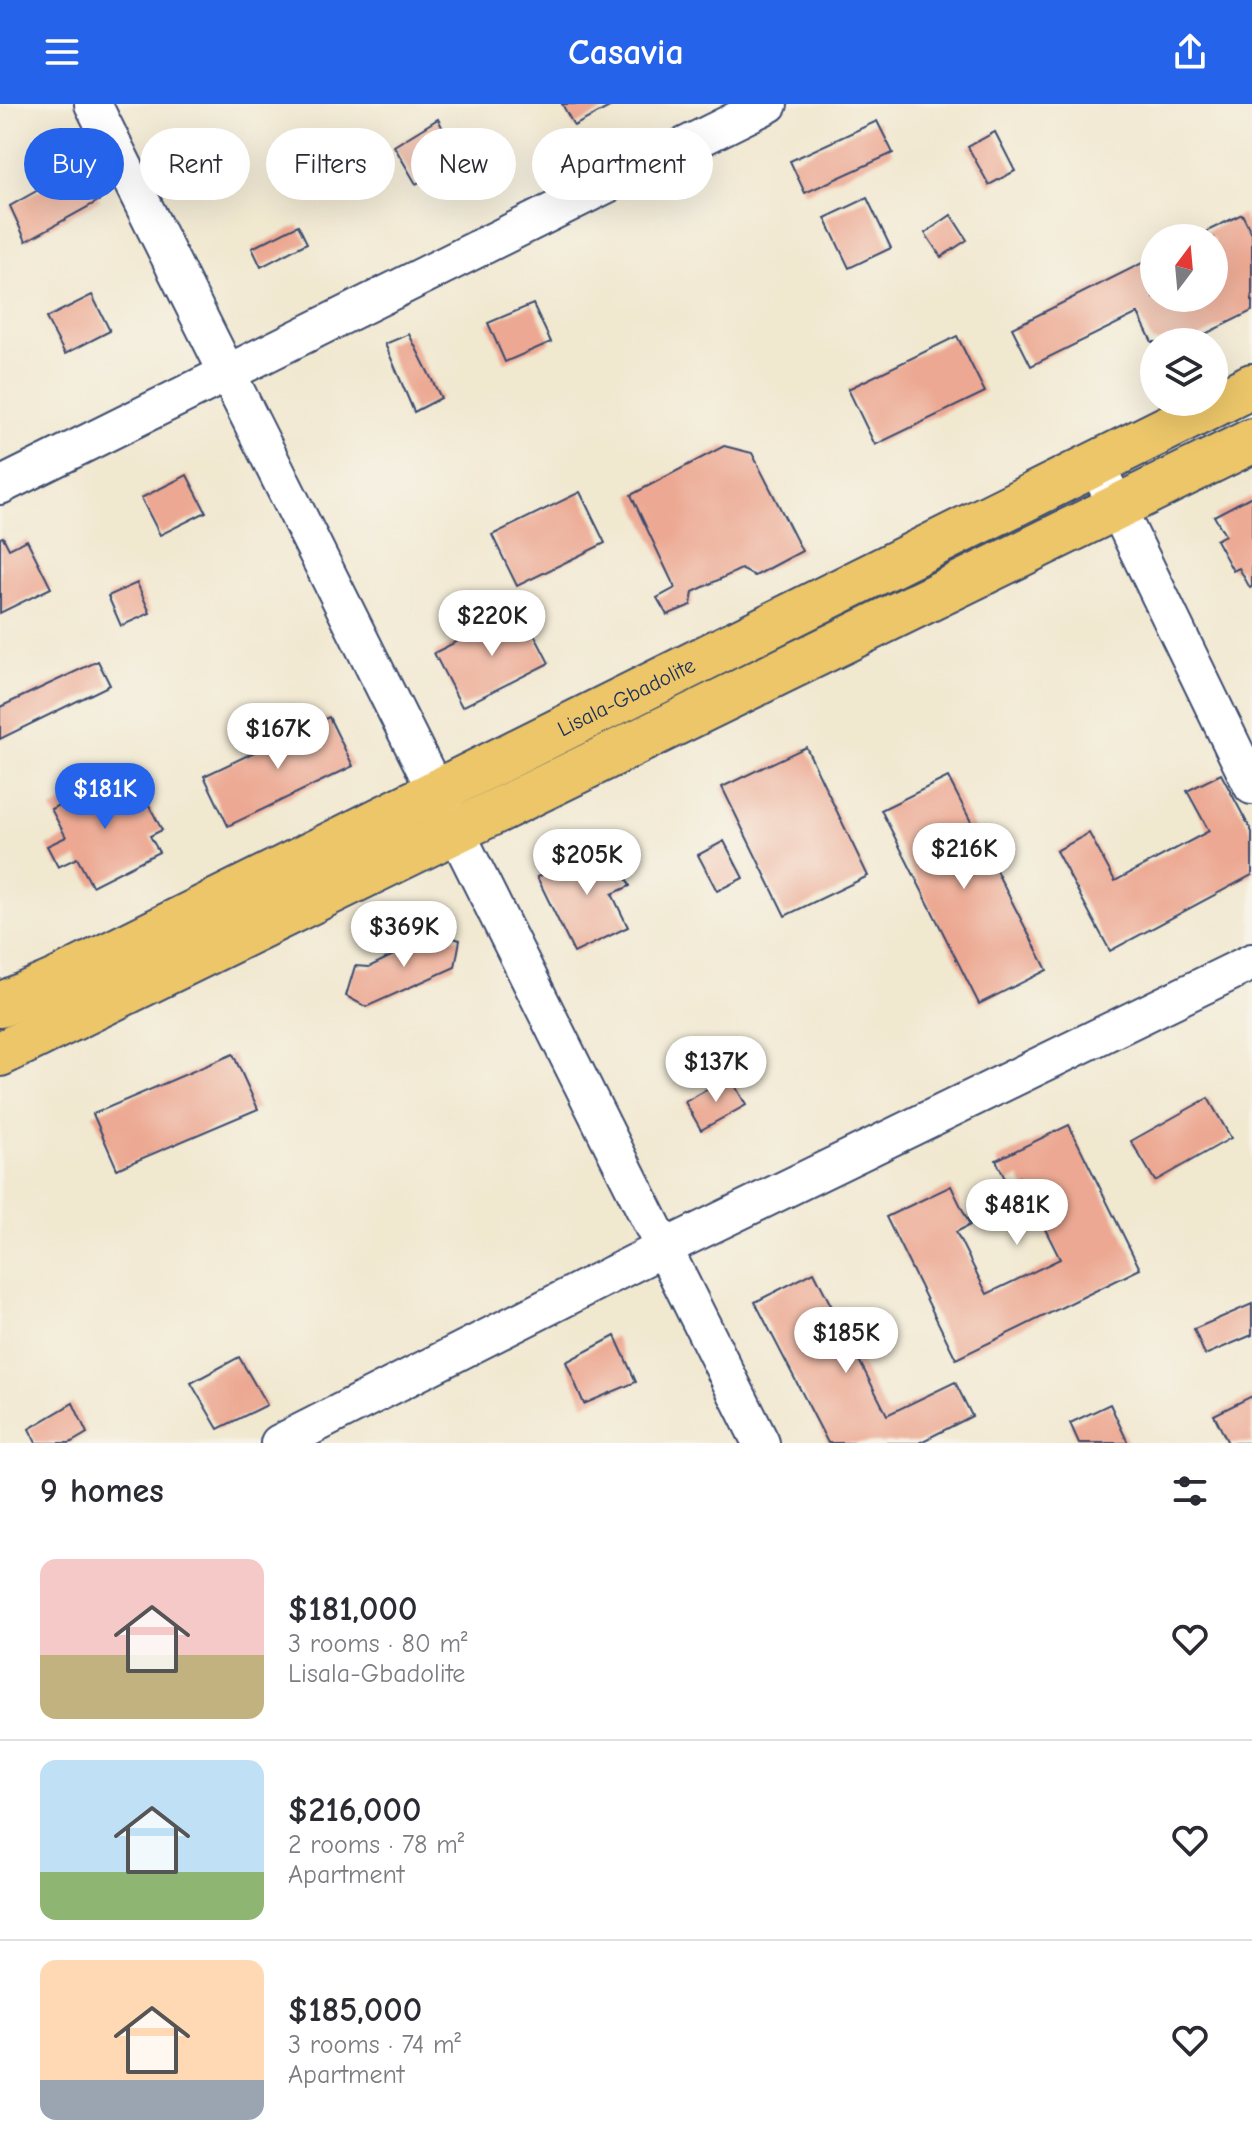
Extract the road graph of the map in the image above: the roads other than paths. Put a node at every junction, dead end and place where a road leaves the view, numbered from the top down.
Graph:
1 (93, 104) edge
2 (769, 104) edge
3 (227, 372) junction
4 (1252, 386) edge
5 (1252, 441) edge
6 (1095, 462) junction
7 (0, 486) edge
8 (1119, 507) junction
9 (1252, 786) edge
10 (436, 793) junction
11 (456, 832) junction
12 (1252, 962) edge
13 (69, 998) junction
14 (0, 1005) edge
15 (0, 1054) edge
16 (664, 1248) junction
17 (279, 1443) edge
18 (761, 1443) edge

1 - 3 street
2 - 3 street
3 - 7 street
3 - 10 street
4 - 6 main road, Lisala-Gbadolite
5 - 8 main road, Lisala-Gbadolite
6 - 8 street
6 - 10 main road, Lisala-Gbadolite
8 - 9 street
8 - 11 main road, Lisala-Gbadolite
10 - 11 street
10 - 13 main road, Lisala-Gbadolite
11 - 13 main road, Lisala-Gbadolite
11 - 16 street
12 - 16 street
13 - 14 main road, Lisala-Gbadolite
13 - 15 main road, Lisala-Gbadolite
16 - 17 street
16 - 18 street

